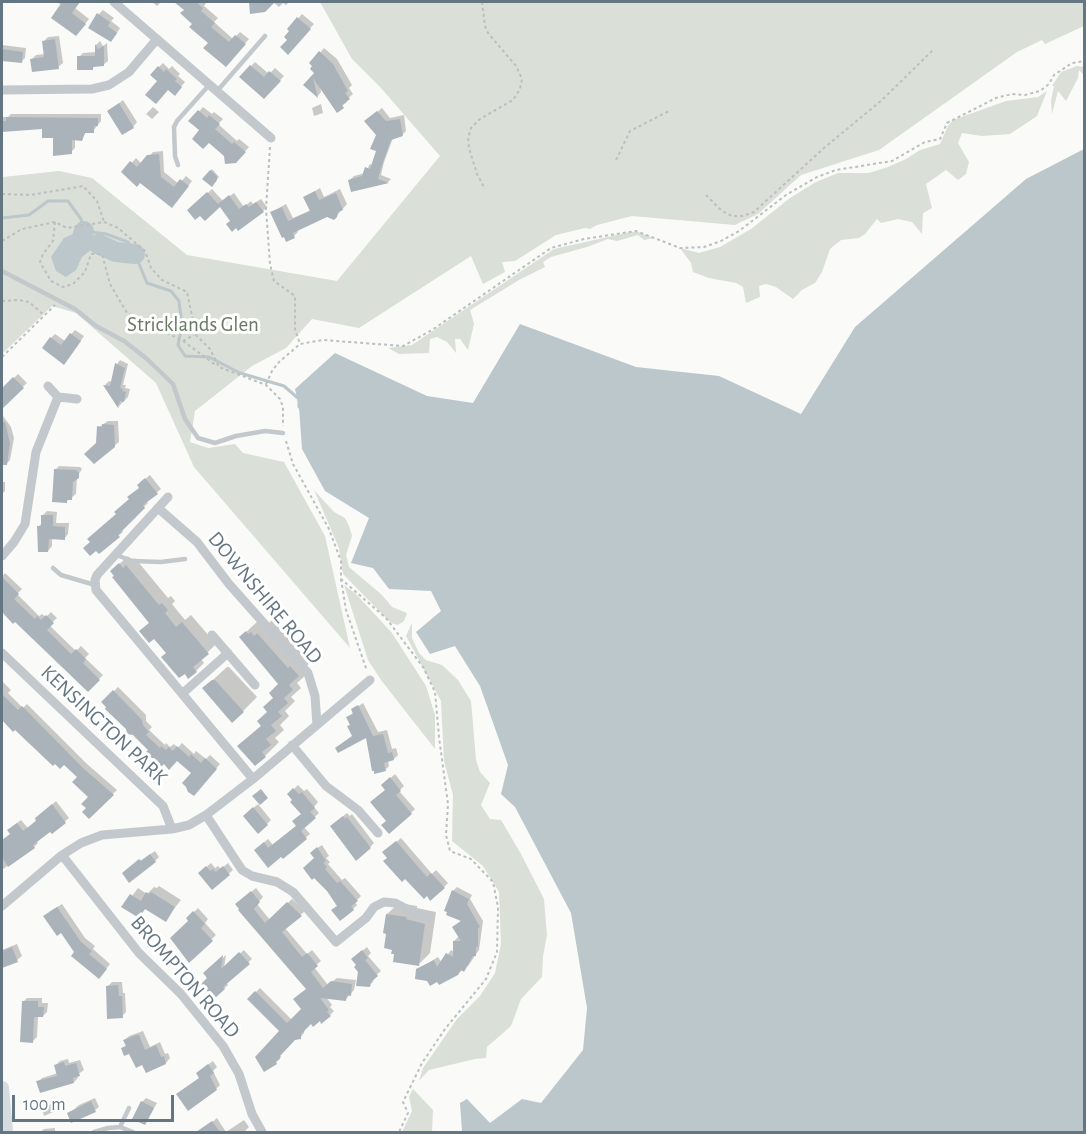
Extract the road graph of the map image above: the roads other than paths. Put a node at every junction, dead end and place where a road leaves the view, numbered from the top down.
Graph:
1 (118, 3) edge
2 (265, 36) dead end
3 (158, 39) junction
4 (214, 87) junction
5 (2, 90) edge
6 (270, 138) road end
7 (178, 165) dead end
8 (2, 271) edge
9 (48, 386) dead end
10 (58, 397) junction
11 (77, 399) dead end
12 (283, 433) road end
13 (168, 497) dead end
14 (158, 508) junction
15 (116, 555) junction
16 (2, 556) edge
17 (185, 559) dead end
18 (53, 568) dead end
19 (95, 585) junction
20 (212, 635) dead end
21 (2, 653) edge
22 (228, 653) junction
23 (370, 680) road end
24 (255, 685) dead end
25 (183, 693) junction
26 (317, 725) junction
27 (292, 745) junction
28 (253, 779) junction
29 (206, 815) junction
30 (172, 829) junction
31 (378, 833) dead end
32 (62, 855) junction
33 (2, 906) edge
34 (430, 918) dead end
35 (2, 1088) edge
36 (129, 1108) dead end
37 (120, 1127) junction
38 (6, 1132) edge
39 (94, 1132) edge
40 (133, 1132) edge
41 (262, 1132) edge

1 - 3 street
2 - 4 lane
3 - 4 street
3 - 5 street
4 - 6 street
4 - 7 lane
8 - 12 lane
9 - 10 street
10 - 11 street
10 - 16 street
13 - 14 street
14 - 15 street
14 - 26 street, DOWNSHIRE ROAD
15 - 17 lane
15 - 19 street
18 - 19 lane
19 - 25 street
20 - 22 street
21 - 30 street, KENSINGTON PARK
22 - 24 street
22 - 25 street
23 - 26 street
25 - 28 street
26 - 27 street
27 - 28 street
27 - 31 street
28 - 29 street
29 - 30 street
29 - 34 street
30 - 32 street
32 - 33 street
32 - 41 street, BROMPTON ROAD
35 - 38 street
36 - 37 lane
37 - 39 lane
37 - 40 lane

